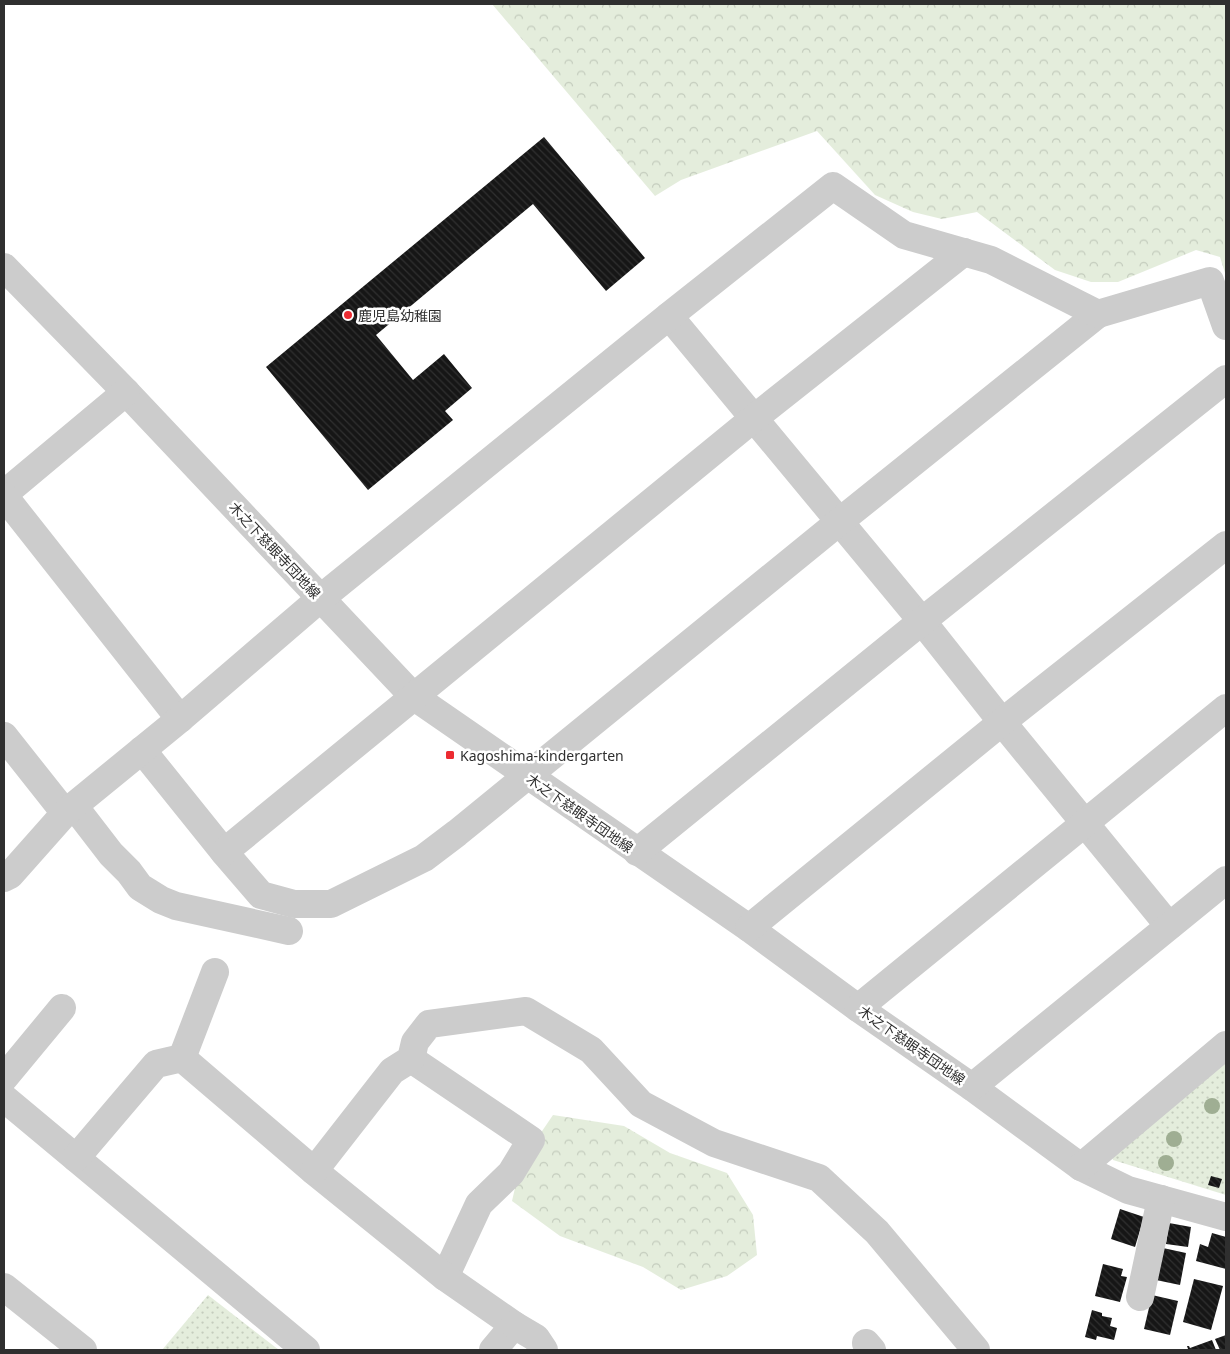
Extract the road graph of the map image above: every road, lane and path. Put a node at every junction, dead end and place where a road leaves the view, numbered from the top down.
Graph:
1 (964, 252) junction
2 (4, 267) edge
3 (1098, 314) junction
4 (669, 316) junction
5 (1226, 326) edge
6 (1226, 380) edge
7 (126, 392) junction
8 (753, 419) junction
9 (4, 495) edge
10 (839, 522) junction
11 (1226, 545) edge
12 (321, 598) junction
13 (922, 621) junction
14 (413, 696) junction
15 (1226, 708) edge
16 (180, 719) junction
17 (1002, 722) junction
18 (4, 736) edge
19 (142, 750) junction
20 (528, 777) junction
21 (69, 809) junction
22 (1086, 824) junction
23 (224, 852) junction
24 (637, 852) junction
25 (6, 876) edge
26 (1226, 880) edge
27 (1169, 926) junction
28 (749, 928) junction
29 (289, 931) dead end
30 (215, 972) dead end
31 (62, 1008) dead end
32 (858, 1008) junction
33 (1226, 1045) edge
34 (182, 1058) junction
35 (411, 1059) junction
36 (4, 1078) edge
37 (972, 1087) junction
38 (4, 1098) edge
39 (76, 1158) junction
40 (1081, 1167) junction
41 (314, 1170) junction
42 (1161, 1199) junction
43 (1226, 1217) edge
44 (445, 1277) junction
45 (1140, 1297) dead end
46 (8, 1299) edge
47 (514, 1324) junction
48 (83, 1350) edge
49 (306, 1350) edge
50 (493, 1350) edge
51 (544, 1350) edge
52 (976, 1350) edge

1 - 3 street
1 - 4 street
1 - 8 street
2 - 7 street, 木之下慈眼寺団地線
3 - 5 street
3 - 10 street
4 - 8 street
4 - 12 street
6 - 13 street
7 - 9 street
7 - 12 street, 木之下慈眼寺団地線
8 - 10 street
8 - 14 street
9 - 16 street
10 - 13 street
10 - 20 street
11 - 17 street
12 - 14 street, 木之下慈眼寺団地線
12 - 16 street
13 - 17 street
13 - 24 street
14 - 20 street, 木之下慈眼寺団地線
14 - 23 street
15 - 22 street
16 - 19 street
17 - 22 street
17 - 28 street
18 - 21 street
19 - 21 street
19 - 23 street
20 - 23 street
20 - 24 street, 木之下慈眼寺団地線
21 - 25 street
21 - 29 street
22 - 27 street
22 - 32 street
24 - 28 street, 木之下慈眼寺団地線
26 - 27 street
27 - 37 street
28 - 32 street, 木之下慈眼寺団地線
30 - 34 street
31 - 36 street
32 - 37 street, 木之下慈眼寺団地線
33 - 40 street
34 - 39 street
34 - 41 street
35 - 41 street
35 - 44 street
35 - 52 street
37 - 40 street, 木之下慈眼寺団地線
38 - 39 street
39 - 49 street
40 - 42 street, 木之下慈眼寺団地線
41 - 44 street
42 - 43 street, 木之下慈眼寺団地線
42 - 45 street
44 - 47 street
46 - 48 street
47 - 50 street
47 - 51 street

